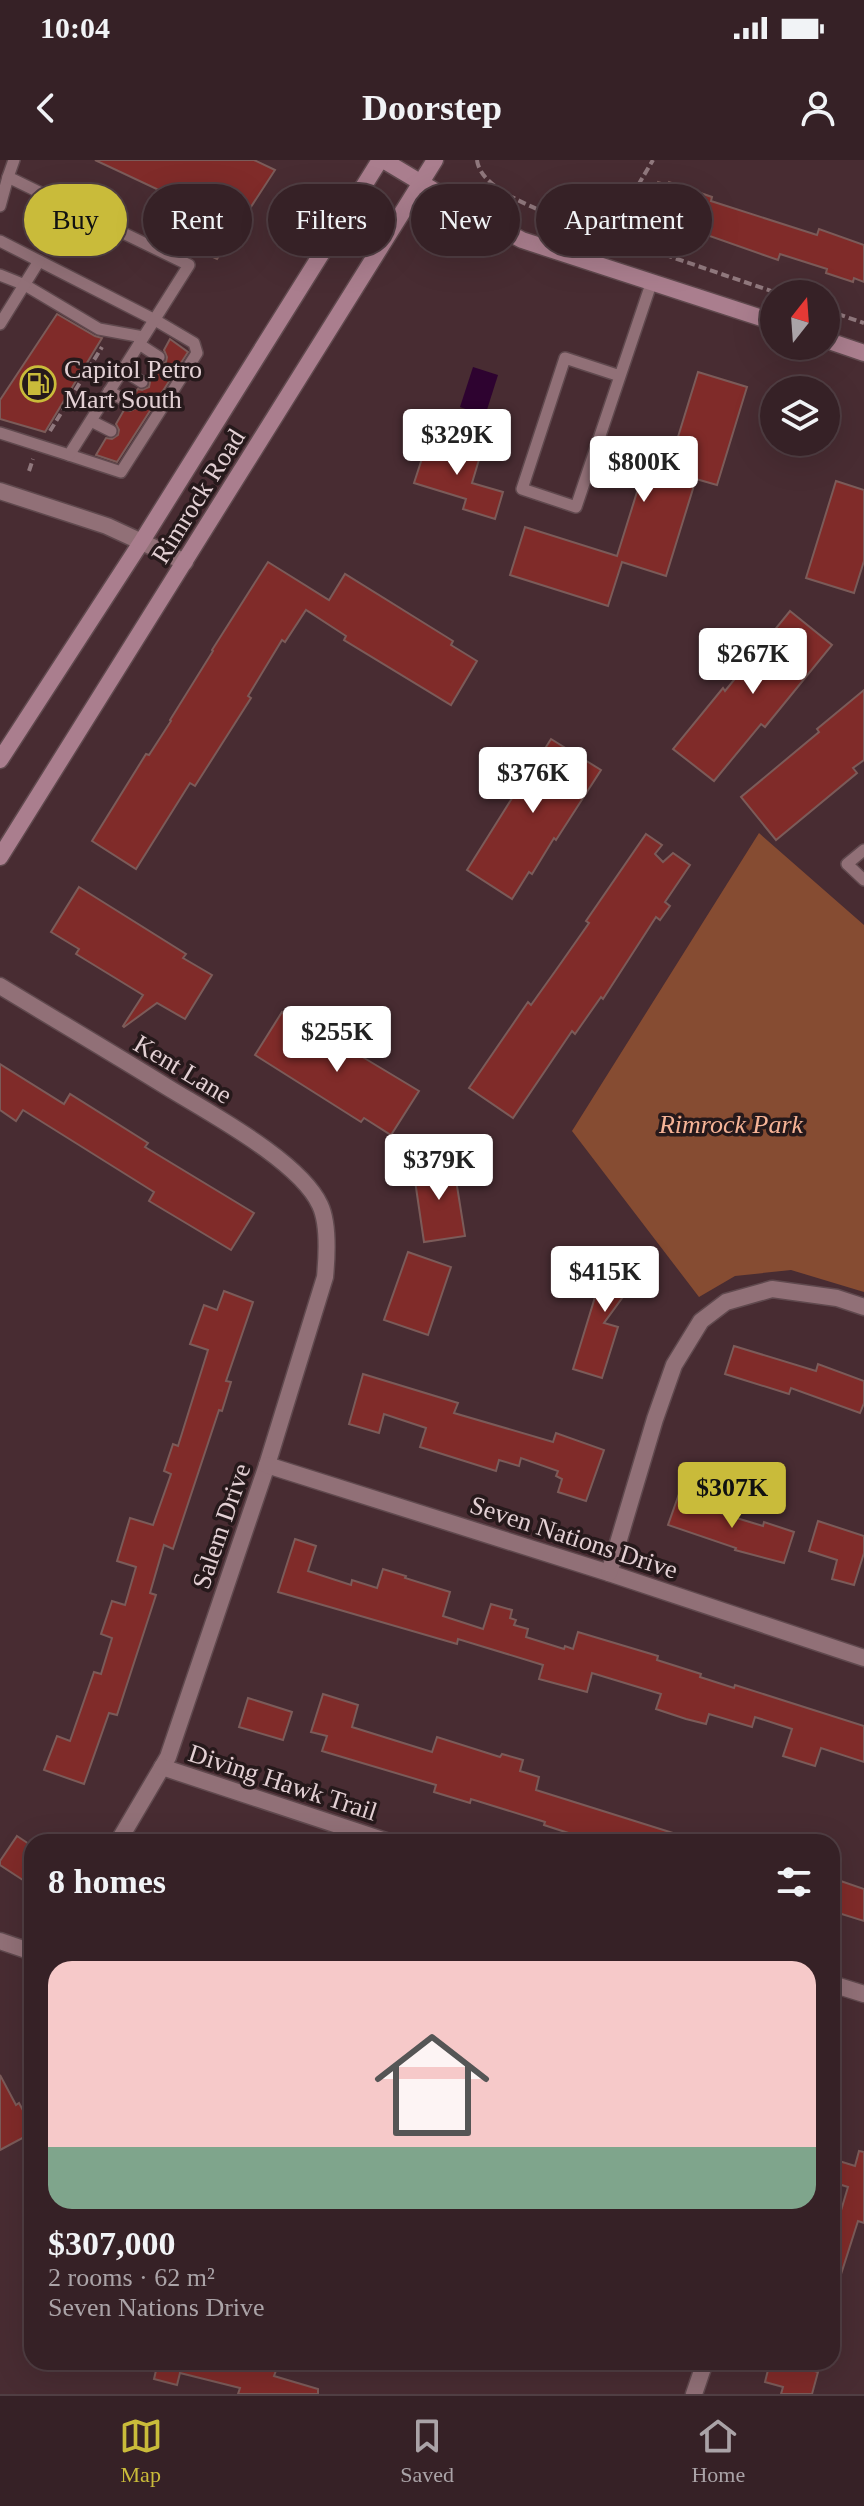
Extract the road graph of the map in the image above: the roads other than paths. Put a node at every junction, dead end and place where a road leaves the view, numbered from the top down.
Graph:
1 (14, 160) edge
2 (382, 160) edge
3 (435, 160) edge
4 (8, 177) junction
5 (421, 181) junction
6 (0, 206) edge
7 (0, 241) edge
8 (39, 261) junction
9 (0, 275) edge
10 (652, 281) junction
11 (25, 285) junction
12 (760, 317) edge
13 (155, 320) junction
14 (0, 324) edge
15 (141, 340) junction
16 (840, 345) edge
17 (864, 353) edge
18 (159, 357) dead end
19 (123, 370) junction
20 (620, 376) junction
21 (142, 382) dead end
22 (109, 391) junction
23 (129, 403) dead end
24 (91, 421) junction
25 (111, 431) dead end
26 (0, 433) edge
27 (69, 455) junction
28 (0, 491) edge
29 (142, 541) junction
30 (185, 562) junction
31 (0, 760) edge
32 (864, 850) edge
33 (0, 857) edge
34 (864, 880) edge
35 (0, 986) edge
36 (323, 1213) joint
37 (864, 1307) edge
38 (267, 1465) junction
39 (609, 1573) junction
40 (864, 1658) edge
41 (162, 1767) junction
42 (123, 1834) edge
43 (365, 1834) edge
44 (0, 1941) edge
45 (24, 1949) edge
46 (840, 1986) edge
47 (864, 1994) edge
48 (702, 2370) edge
49 (694, 2394) edge

1 - 4 lane
2 - 5 main road
2 - 29 main road, Rimrock Road
3 - 5 main road, Rimrock Road
4 - 6 lane
4 - 13 lane
5 - 10 main road
5 - 30 main road, Rimrock Road
7 - 8 lane
8 - 11 lane
8 - 13 lane
9 - 11 lane
10 - 12 main road
10 - 20 lane
11 - 14 lane
11 - 15 lane
13 - 15 lane
13 - 27 lane
15 - 18 lane
15 - 19 lane
16 - 17 main road
19 - 21 lane
19 - 22 lane
20 - 20 lane
22 - 23 lane
22 - 24 lane
24 - 25 lane
24 - 27 lane
26 - 27 lane
28 - 29 street
29 - 30 street
29 - 31 main road, Rimrock Road
30 - 33 main road, Rimrock Road
32 - 34 lane
35 - 36 street, Kent Lane
36 - 38 street, Salem Drive
37 - 39 street
38 - 39 street, Seven Nations Drive
38 - 41 street, Salem Drive
39 - 40 street, Seven Nations Drive
41 - 42 street, Salem Drive
41 - 43 street, Diving Hawk Trail
44 - 45 street
46 - 47 street
48 - 49 street

